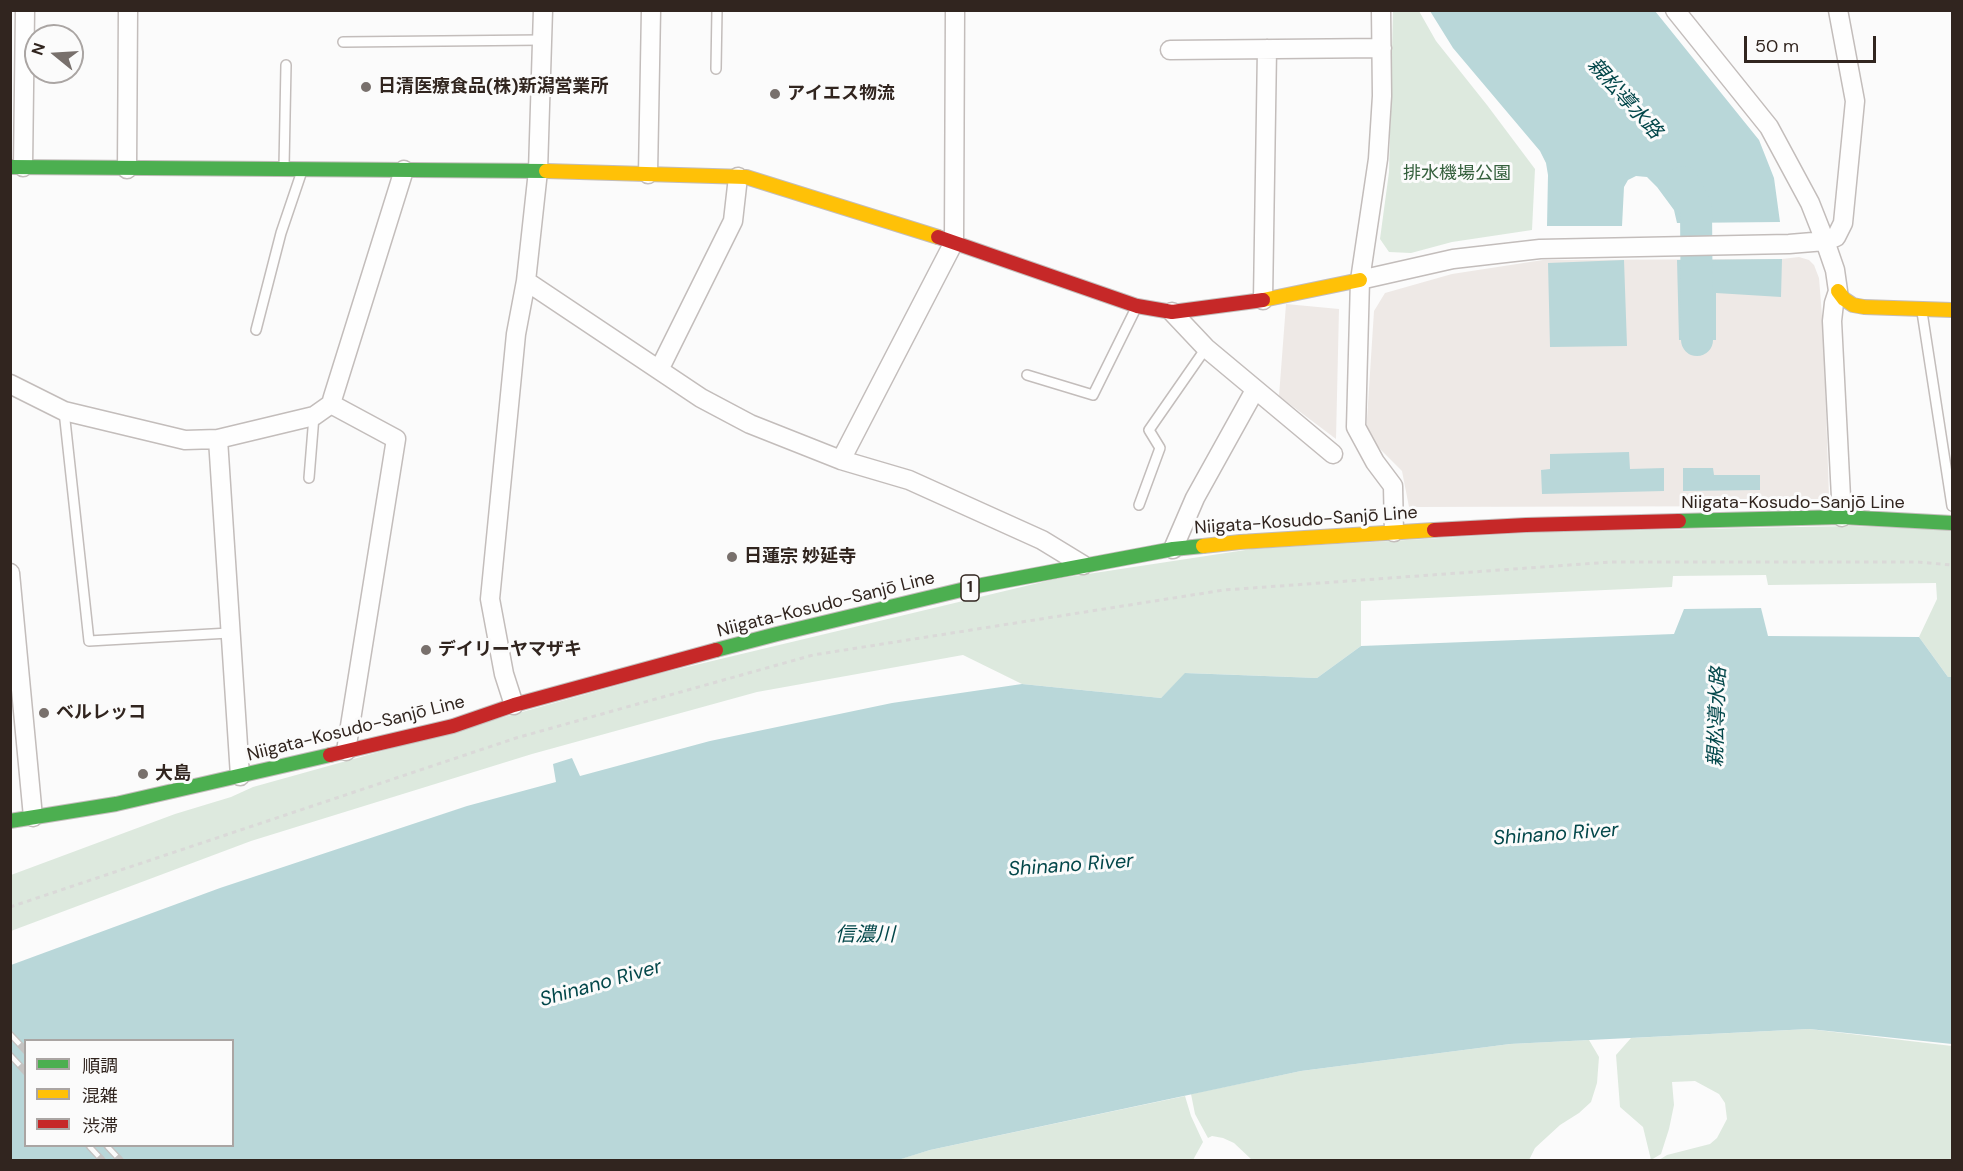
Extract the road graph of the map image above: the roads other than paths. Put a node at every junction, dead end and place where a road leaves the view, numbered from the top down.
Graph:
1 (25, 10) edge
2 (128, 10) edge
3 (543, 10) edge
4 (651, 10) edge
5 (717, 10) edge
6 (955, 10) edge
7 (1382, 10) edge
8 (1675, 10) edge
9 (1838, 10) edge
10 (542, 40) junction
11 (343, 42) dead end
12 (1382, 48) junction
13 (1267, 49) junction
14 (1170, 50) dead end
15 (286, 65) dead end
16 (716, 69) dead end
17 (17, 167) edge
18 (127, 168) junction
19 (284, 170) junction
20 (302, 170) junction
21 (404, 170) junction
22 (538, 171) junction
23 (648, 174) junction
24 (738, 177) junction
25 (1826, 241) junction
26 (954, 242) junction
27 (1360, 280) junction
28 (526, 281) junction
29 (1838, 291) junction
30 (1263, 300) junction
31 (1137, 306) junction
32 (1921, 309) junction
33 (1953, 310) edge
34 (1172, 312) junction
35 (256, 330) dead end
36 (1206, 348) junction
37 (659, 370) junction
38 (1027, 375) dead end
39 (10, 384) edge
40 (1255, 390) junction
41 (331, 404) junction
42 (64, 411) junction
43 (314, 416) junction
44 (218, 439) junction
45 (1333, 454) dead end
46 (841, 460) junction
47 (309, 478) dead end
48 (1139, 505) dead end
49 (1953, 506) edge
50 (1842, 516) junction
51 (1953, 523) edge
52 (1394, 532) junction
53 (1173, 549) junction
54 (1083, 565) junction
55 (10, 573) edge
56 (229, 633) junction
57 (514, 705) junction
58 (346, 751) junction
59 (240, 776) junction
60 (33, 818) junction
61 (10, 821) edge

1 - 17 street
2 - 18 street
3 - 10 street
4 - 23 street
5 - 16 lane
6 - 26 street
7 - 12 street
8 - 25 street
9 - 25 street
10 - 11 lane
10 - 22 street
12 - 13 street
12 - 27 street
13 - 14 street
13 - 30 street
15 - 19 lane
17 - 18 main road
18 - 19 main road
19 - 20 main road
20 - 21 main road
20 - 35 lane
21 - 22 main road
21 - 41 street
22 - 23 main road
22 - 28 street
23 - 24 main road
24 - 26 main road
24 - 37 street
25 - 27 street
25 - 29 street
26 - 31 main road
26 - 46 street
27 - 30 main road
27 - 52 street
28 - 37 street
28 - 57 street
29 - 32 main road
29 - 50 street
30 - 34 main road
31 - 34 main road
31 - 38 lane
32 - 33 main road
32 - 49 lane
34 - 36 street
36 - 40 street
36 - 48 lane
37 - 46 street
39 - 42 street
40 - 45 street
40 - 53 street
41 - 43 street
41 - 58 street
42 - 44 street
42 - 56 lane
43 - 44 street
43 - 47 lane
44 - 56 street
46 - 54 street
50 - 51 main road, Niigata-Kosudo-Sanjō Line / 1
50 - 52 main road, Niigata-Kosudo-Sanjō Line / 1
52 - 53 main road, Niigata-Kosudo-Sanjō Line / 1
53 - 54 main road, Niigata-Kosudo-Sanjō Line / 1
54 - 57 main road, Niigata-Kosudo-Sanjō Line / 1
55 - 60 street
56 - 59 street
57 - 58 main road, Niigata-Kosudo-Sanjō Line / 1
58 - 59 main road, Niigata-Kosudo-Sanjō Line / 1
59 - 60 main road, Niigata-Kosudo-Sanjō Line / 1
60 - 61 main road, Niigata-Kosudo-Sanjō Line / 1

